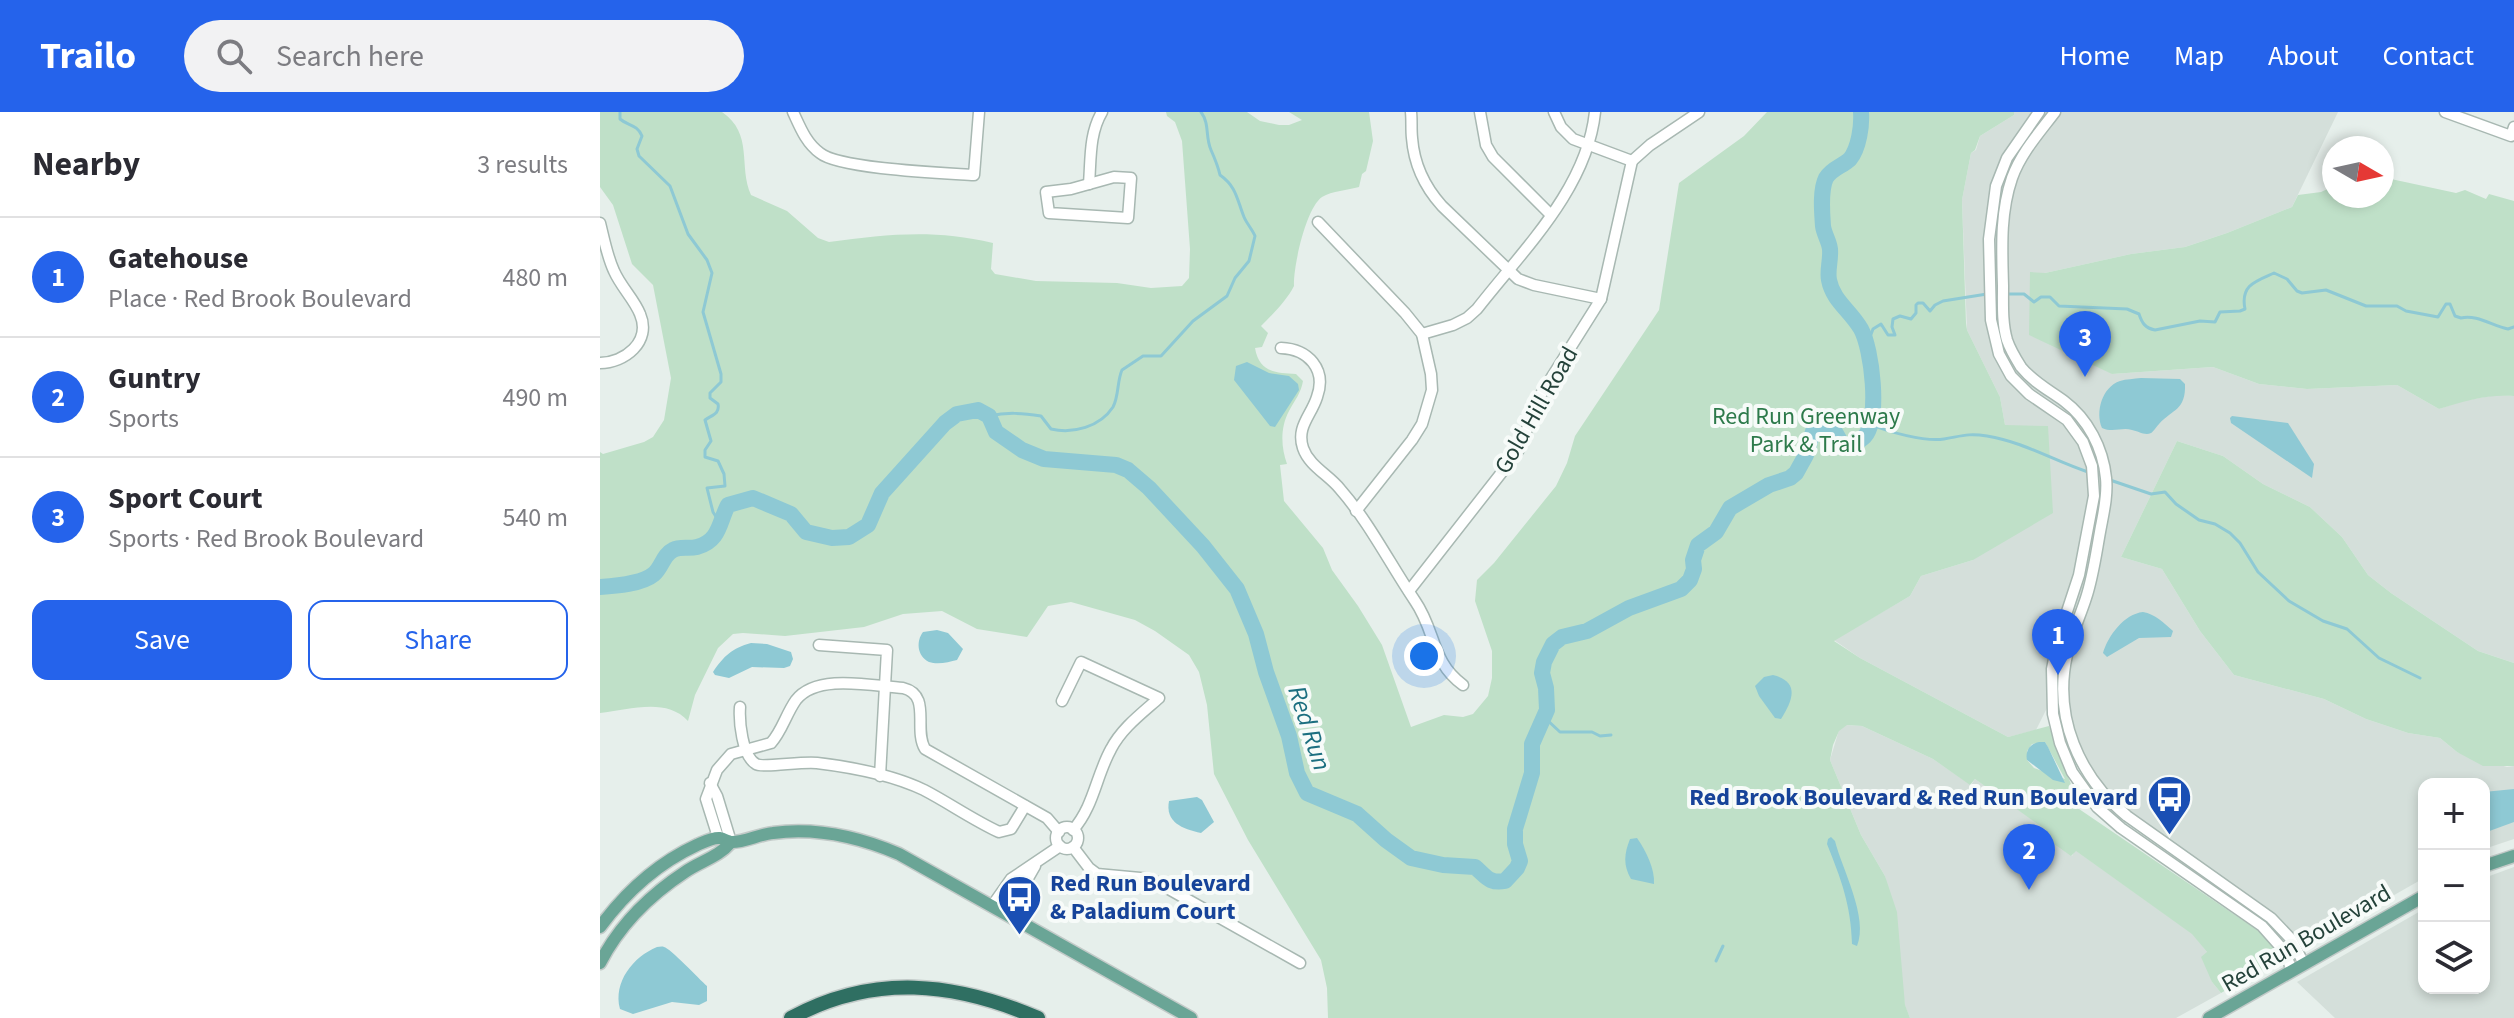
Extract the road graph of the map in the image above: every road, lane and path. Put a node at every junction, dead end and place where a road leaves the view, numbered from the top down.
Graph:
1 (793, 112) edge
2 (979, 112) edge
3 (1102, 112) edge
4 (1411, 112) edge
5 (1480, 112) edge
6 (1554, 112) edge
7 (1595, 112) edge
8 (1699, 112) edge
9 (2039, 112) edge
10 (2055, 112) edge
11 (2445, 112) edge
12 (2514, 127) edge
13 (1588, 144) junction
14 (1632, 161) junction
15 (1089, 184) junction
16 (1551, 215) junction
17 (1318, 222) dead end
18 (600, 223) edge
19 (1507, 269) junction
20 (1601, 299) junction
21 (1422, 334) junction
22 (1281, 348) dead end
23 (600, 363) edge
24 (1356, 511) junction
25 (1409, 591) junction
26 (819, 645) dead end
27 (1463, 685) dead end
28 (885, 687) junction
29 (1062, 701) dead end
30 (740, 707) dead end
31 (746, 749) junction
32 (880, 776) junction
33 (710, 783) junction
34 (1025, 806) junction
35 (1073, 830) junction
36 (1059, 832) junction
37 (718, 837) junction
38 (731, 842) junction
39 (1060, 846) junction
40 (1073, 847) junction
41 (2514, 856) edge
42 (1036, 864) junction
43 (2490, 864) edge
44 (2418, 899) edge
45 (992, 906) junction
46 (1007, 915) junction
47 (600, 927) edge
48 (1300, 963) dead end
49 (601, 964) edge
50 (2304, 964) junction
51 (2292, 971) junction
52 (791, 1018) edge
53 (1038, 1018) edge
54 (1191, 1018) edge
55 (2209, 1018) edge

1 - 2 street
3 - 15 street
4 - 19 street
5 - 16 street
6 - 13 street
7 - 13 street
8 - 14 street
9 - 51 street
10 - 50 street
11 - 12 street
13 - 14 street
13 - 16 street
14 - 20 street, Gold Hill Road
15 - 15 street
16 - 19 street
17 - 21 street
18 - 23 street
19 - 20 street
19 - 21 street
20 - 25 street, Gold Hill Road
21 - 24 street
22 - 24 street
24 - 25 street
25 - 27 street
26 - 28 street
28 - 31 street
28 - 32 street
28 - 34 street
29 - 35 street
30 - 31 street
31 - 32 street
31 - 33 street
32 - 34 street
33 - 37 street
33 - 38 street
34 - 36 street
35 - 36 street
35 - 40 street
36 - 39 street
37 - 38 main road
37 - 47 main road
38 - 45 main road
38 - 49 main road
39 - 40 street
39 - 42 street
40 - 48 street
41 - 43 main road
42 - 45 street
42 - 46 street
44 - 50 main road, Red Run Boulevard
45 - 46 main road
46 - 54 main road
50 - 51 main road, Red Run Boulevard
51 - 55 main road, Red Run Boulevard
52 - 53 highway

